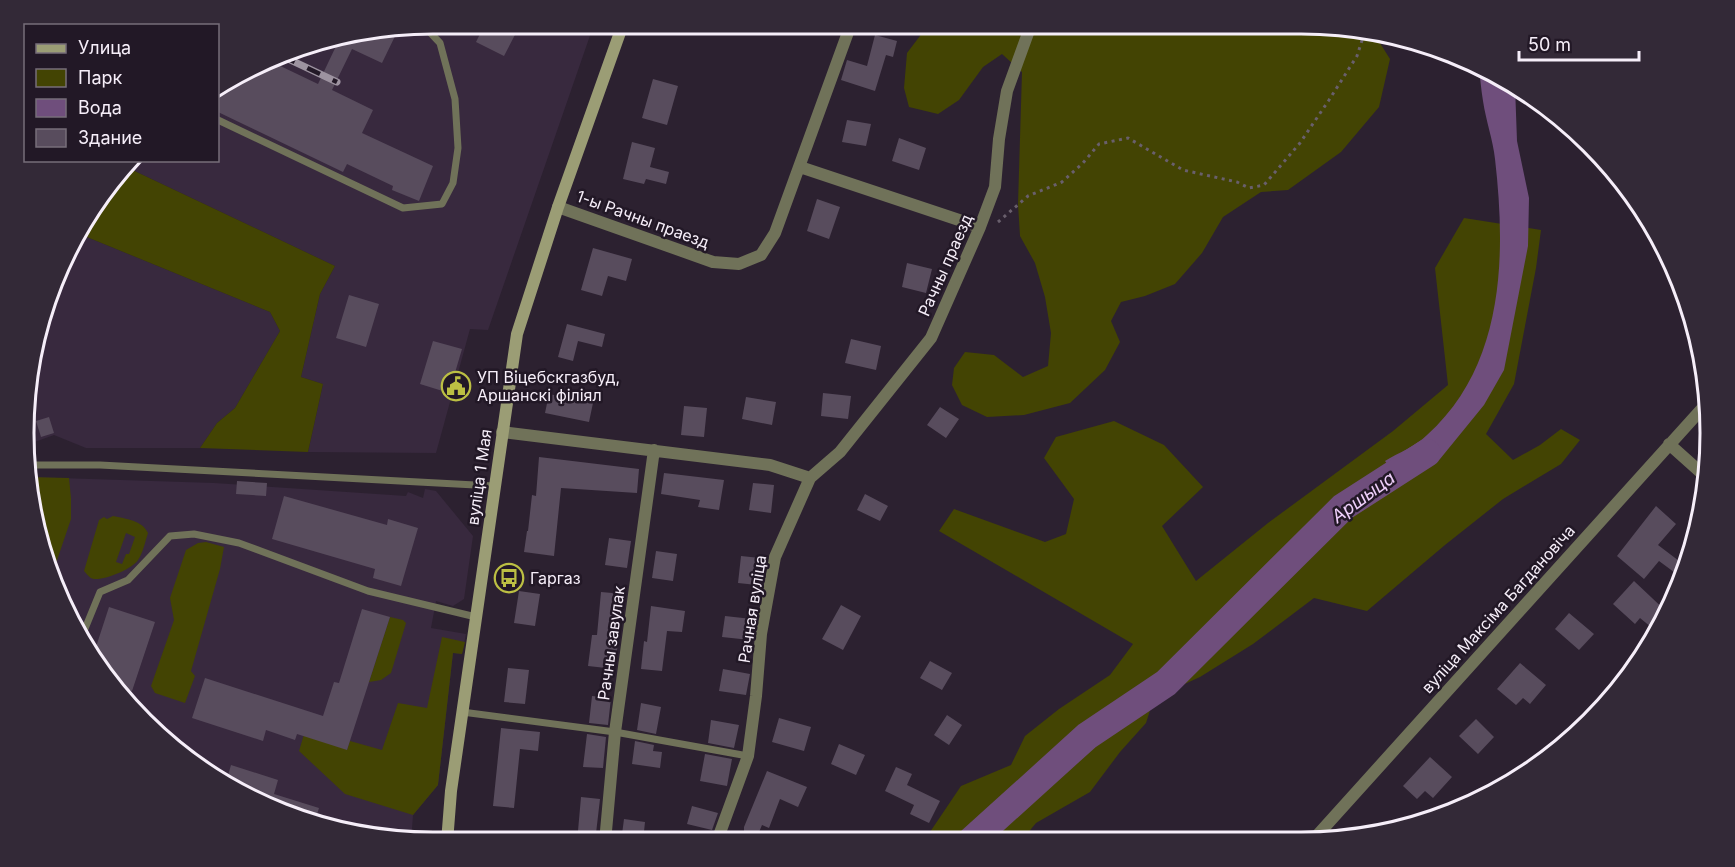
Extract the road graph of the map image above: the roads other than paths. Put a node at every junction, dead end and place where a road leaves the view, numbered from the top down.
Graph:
1 (432, 34) edge
2 (619, 34) edge
3 (846, 34) edge
4 (1028, 34) edge
5 (219, 120) edge
6 (800, 166) junction
7 (558, 207) junction
8 (986, 227) junction
9 (1700, 411) edge
10 (502, 432) junction
11 (1669, 444) junction
12 (654, 450) junction
13 (36, 465) edge
14 (1699, 471) edge
15 (810, 478) junction
16 (494, 486) junction
17 (476, 617) junction
18 (85, 628) edge
19 (462, 712) junction
20 (615, 732) junction
21 (748, 756) junction
22 (448, 832) edge
23 (606, 832) edge
24 (720, 832) edge
25 (1320, 832) edge

1 - 5 lane
2 - 7 street, вуліца 1 Мая
3 - 6 street, 1-ы Рачны праезд
4 - 8 street, Рачны праезд
6 - 7 street, 1-ы Рачны праезд
6 - 8 street
7 - 10 street, вуліца 1 Мая
8 - 15 street, Рачны праезд
9 - 11 street, вуліца Максіма Багдановіча
10 - 12 street
10 - 16 street, вуліца 1 Мая
11 - 14 street
11 - 25 street, вуліца Максіма Багдановіча
12 - 15 street
12 - 20 street, Рачны завулак
13 - 16 lane
15 - 21 street, Рачная вуліца
16 - 17 street, вуліца 1 Мая
17 - 18 lane
17 - 19 street, вуліца 1 Мая
19 - 20 lane
19 - 22 street, вуліца 1 Мая
20 - 21 lane
20 - 23 street, Рачны завулак
21 - 24 street, Рачная вуліца

